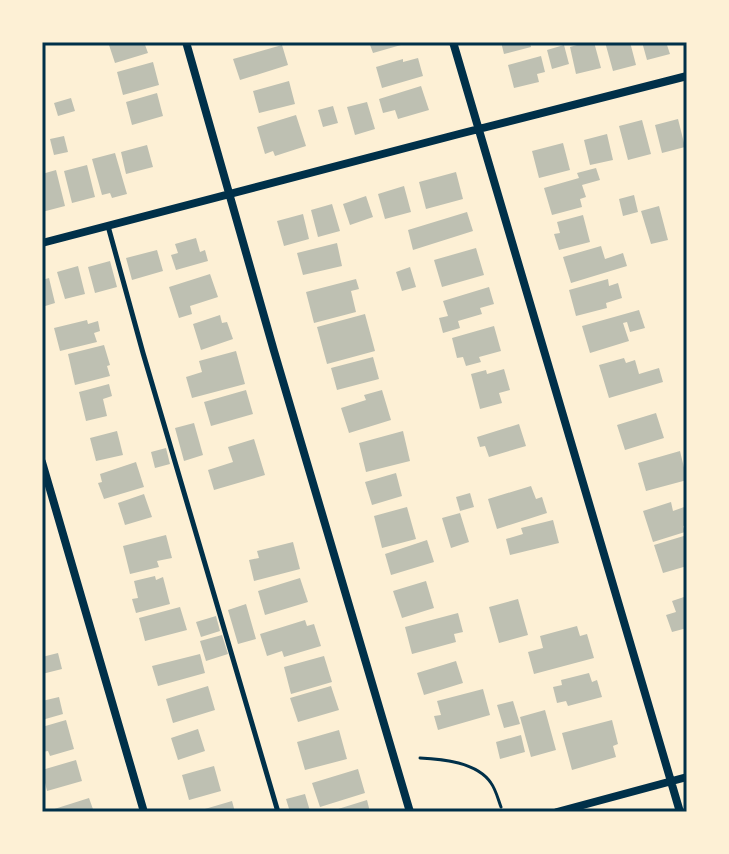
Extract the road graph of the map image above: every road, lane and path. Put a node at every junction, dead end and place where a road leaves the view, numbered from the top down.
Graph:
1 (186, 42) edge
2 (453, 42) edge
3 (687, 76) edge
4 (478, 129) junction
5 (229, 195) junction
6 (108, 226) junction
7 (42, 243) edge
8 (42, 462) edge
9 (420, 758) dead end
10 (687, 777) edge
11 (670, 782) junction
12 (501, 807) dead end
13 (144, 812) edge
14 (278, 812) edge
15 (410, 812) edge
16 (557, 812) edge
17 (680, 812) edge

1 - 5 street
2 - 4 street
3 - 4 street
4 - 5 street
4 - 11 street
5 - 6 street
5 - 15 street
6 - 7 street
6 - 14 lane
8 - 13 street
9 - 12 path
10 - 11 street
11 - 16 street
11 - 17 street

